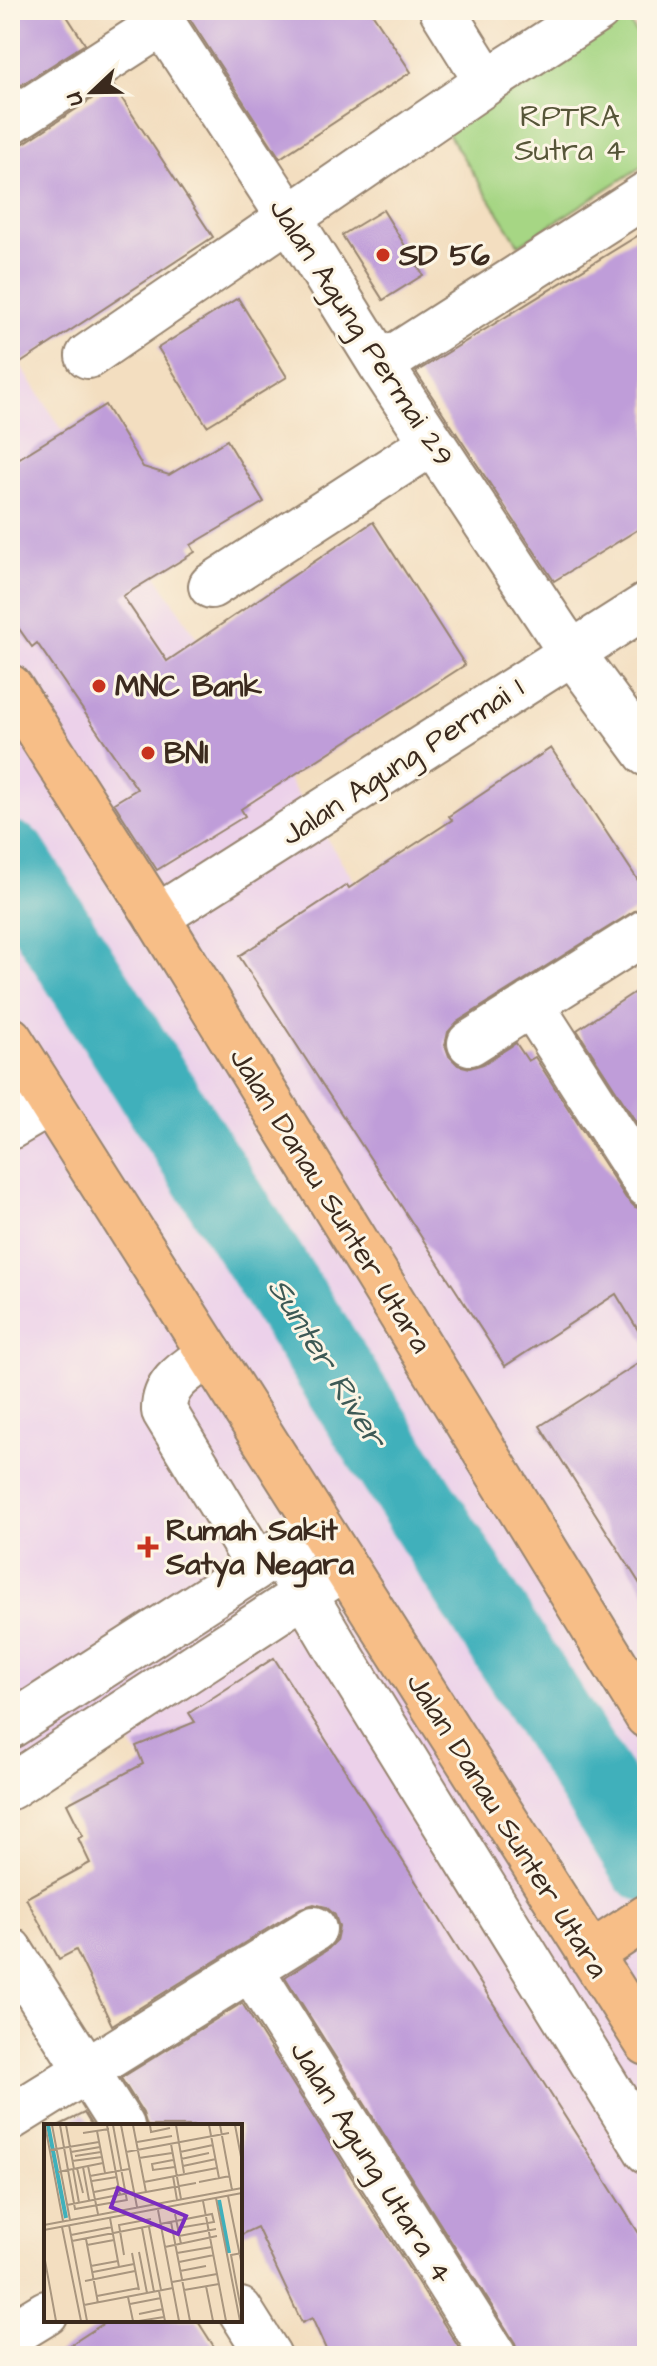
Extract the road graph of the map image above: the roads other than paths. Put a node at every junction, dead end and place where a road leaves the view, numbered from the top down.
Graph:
1 (442, 10) edge
2 (598, 10) edge
3 (158, 17) edge
4 (487, 82) junction
5 (10, 122) edge
6 (647, 194) edge
7 (289, 217) junction
8 (88, 356) dead end
9 (381, 365) junction
10 (432, 443) junction
11 (211, 586) dead end
12 (647, 605) edge
13 (572, 653) junction
14 (10, 687) edge
15 (647, 754) edge
16 (157, 917) junction
17 (647, 931) edge
18 (531, 1004) junction
19 (10, 1039) edge
20 (470, 1043) dead end
21 (51, 1103) junction
22 (10, 1127) edge
23 (647, 1185) edge
24 (210, 1354) junction
25 (317, 1524) junction
26 (268, 1558) junction
27 (345, 1568) junction
28 (305, 1594) junction
29 (647, 1716) edge
30 (10, 1726) edge
31 (10, 1787) edge
32 (314, 1929) dead end
33 (619, 1936) edge
34 (10, 1950) edge
35 (250, 1968) junction
36 (647, 2043) edge
37 (87, 2070) junction
38 (10, 2118) edge
39 (121, 2124) edge
40 (647, 2151) edge
41 (242, 2313) edge
42 (44, 2314) edge
43 (10, 2335) edge
44 (269, 2356) edge
45 (494, 2356) edge

1 - 4 street
2 - 4 street
3 - 5 street
3 - 7 street, Jalan Agung Permai 29
4 - 7 street
6 - 9 street
7 - 8 street
7 - 9 street, Jalan Agung Permai 29
9 - 10 street, Jalan Agung Permai 29
10 - 11 street
10 - 13 street, Jalan Agung Permai 29
12 - 13 street, Jalan Agung Permai 1
13 - 15 street, Jalan Agung Permai 29
13 - 16 street, Jalan Agung Permai 1
14 - 16 main road, Jalan Danau Sunter Utara
16 - 29 main road, Jalan Danau Sunter Utara
17 - 18 street
18 - 20 street
18 - 23 street
19 - 21 main road, Jalan Danau Sunter Utara
21 - 22 street
21 - 24 main road, Jalan Danau Sunter Utara
24 - 25 main road, Jalan Danau Sunter Utara
24 - 26 street
25 - 26 street
25 - 27 main road, Jalan Danau Sunter Utara
26 - 28 street
26 - 30 street
27 - 28 street
27 - 33 main road, Jalan Danau Sunter Utara
28 - 31 street
28 - 40 street
32 - 35 street
33 - 36 main road, Jalan Danau Sunter Utara
34 - 37 street
35 - 37 street
35 - 45 street, Jalan Agung Utara 4
37 - 38 street
37 - 39 street
41 - 44 street
42 - 43 street

